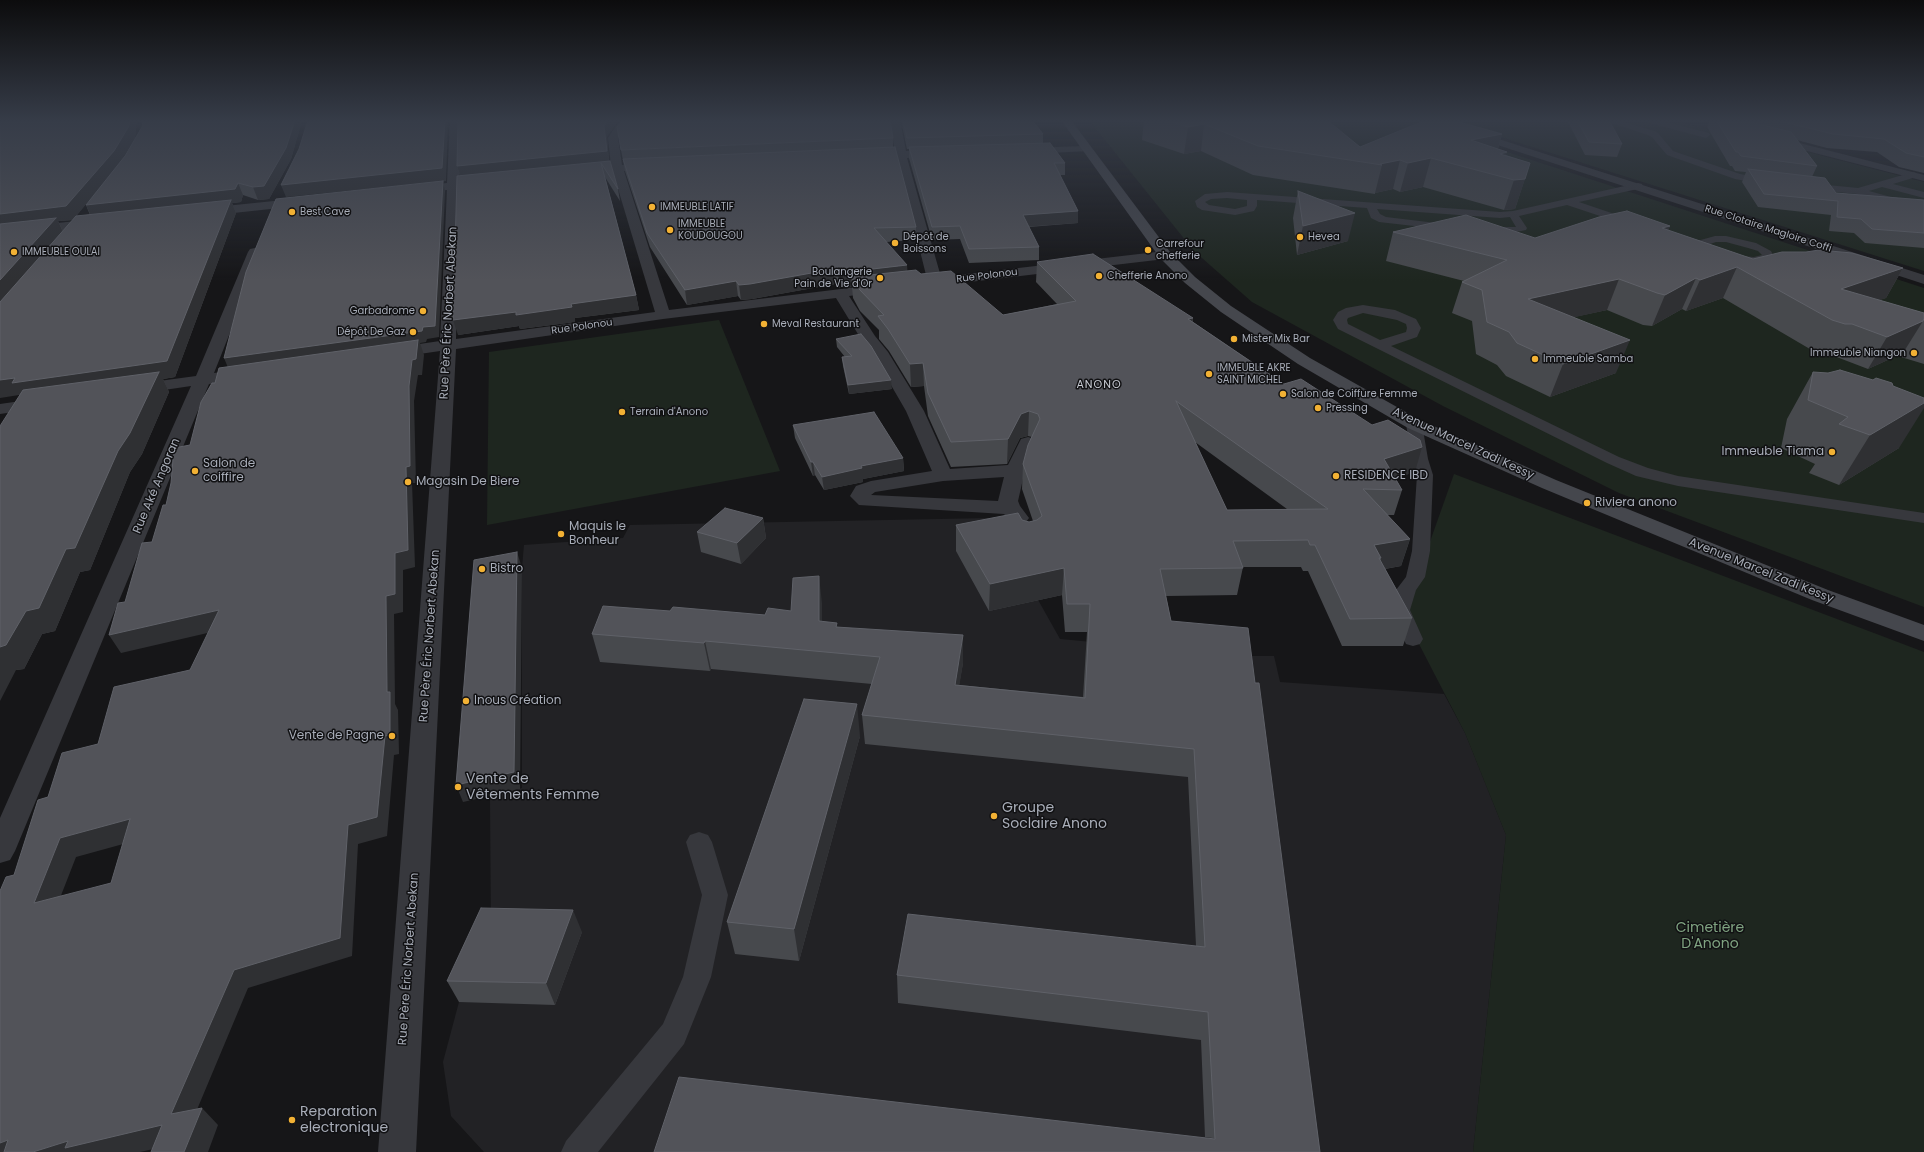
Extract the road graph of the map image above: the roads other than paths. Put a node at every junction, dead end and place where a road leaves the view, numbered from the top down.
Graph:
1 (454, 174) edge
2 (619, 174) edge
3 (906, 174) edge
4 (1104, 174) edge
5 (1599, 174) edge
6 (1728, 174) edge
7 (1908, 174) edge
8 (1913, 175) junction
9 (1924, 178) edge
10 (501, 180) edge
11 (1779, 183) edge
12 (1882, 184) junction
13 (454, 185) junction
14 (1795, 185) edge
15 (284, 186) edge
16 (1638, 186) junction
17 (407, 190) edge
18 (1858, 191) junction
19 (1924, 195) edge
20 (1252, 197) dead end
21 (314, 201) edge
22 (1567, 202) junction
23 (274, 205) junction
24 (1371, 206) junction
25 (1924, 210) edge
26 (87, 213) edge
27 (196, 213) edge
28 (1513, 214) junction
29 (109, 222) edge
30 (78, 225) junction
31 (1641, 227) edge
32 (1461, 228) edge
33 (1476, 229) edge
34 (0, 233) edge
35 (67, 238) edge
36 (1697, 245) joint
37 (1165, 255) junction
38 (1924, 280) edge
39 (935, 282) junction
40 (919, 284) edge
41 (896, 286) edge
42 (840, 293) junction
43 (663, 315) junction
44 (1379, 345) junction
45 (448, 346) junction
46 (377, 356) edge
47 (258, 372) edge
48 (203, 379) junction
49 (125, 391) edge
50 (55, 401) edge
51 (0, 409) edge
52 (1414, 424) junction
53 (1028, 443) edge
54 (1014, 470) junction
55 (943, 475) junction
56 (1010, 508) junction
57 (1924, 518) edge
58 (1026, 535) edge
59 (1924, 633) edge
60 (1413, 639) edge
61 (699, 842) dead end
62 (0, 851) edge
63 (397, 1152) edge
64 (577, 1152) edge

1 - 13 street, Rue Père Éric Norbert Abekan
2 - 43 street
3 - 39 street
4 - 37 street, Avenue Marcel Zadi Kessy
5 - 16 street, Rue Clotaire Magloire Coffi
6 - 11 lane
7 - 8 street
8 - 9 street
8 - 12 lane
10 - 13 street
12 - 18 lane
12 - 19 lane
13 - 17 street
13 - 45 street, Rue Père Éric Norbert Abekan
14 - 18 lane
15 - 23 street, Rue Aké Angoran
16 - 22 lane
16 - 38 street, Rue Clotaire Magloire Coffi
18 - 25 lane
20 - 24 lane
21 - 23 street
22 - 28 lane
22 - 31 lane
23 - 27 street
23 - 48 street, Rue Aké Angoran
24 - 28 lane
24 - 32 lane
26 - 30 street
28 - 33 lane
29 - 30 street
30 - 34 street
30 - 35 street
36 - 36 lane
37 - 39 street, Rue Polonou
37 - 52 street, Avenue Marcel Zadi Kessy
39 - 40 street, Rue Polonou
41 - 42 street, Rue Polonou
42 - 43 street, Rue Polonou
42 - 55 street
43 - 45 street, Rue Polonou
44 - 44 lane
44 - 57 lane
45 - 46 street, Rue Polonou
45 - 63 street, Rue Père Éric Norbert Abekan
47 - 48 street
48 - 49 street
48 - 62 street, Rue Aké Angoran
50 - 51 street
52 - 59 street, Avenue Marcel Zadi Kessy
52 - 60 lane
53 - 54 street
54 - 55 street
54 - 56 street
55 - 56 street
56 - 58 street
61 - 64 lane

